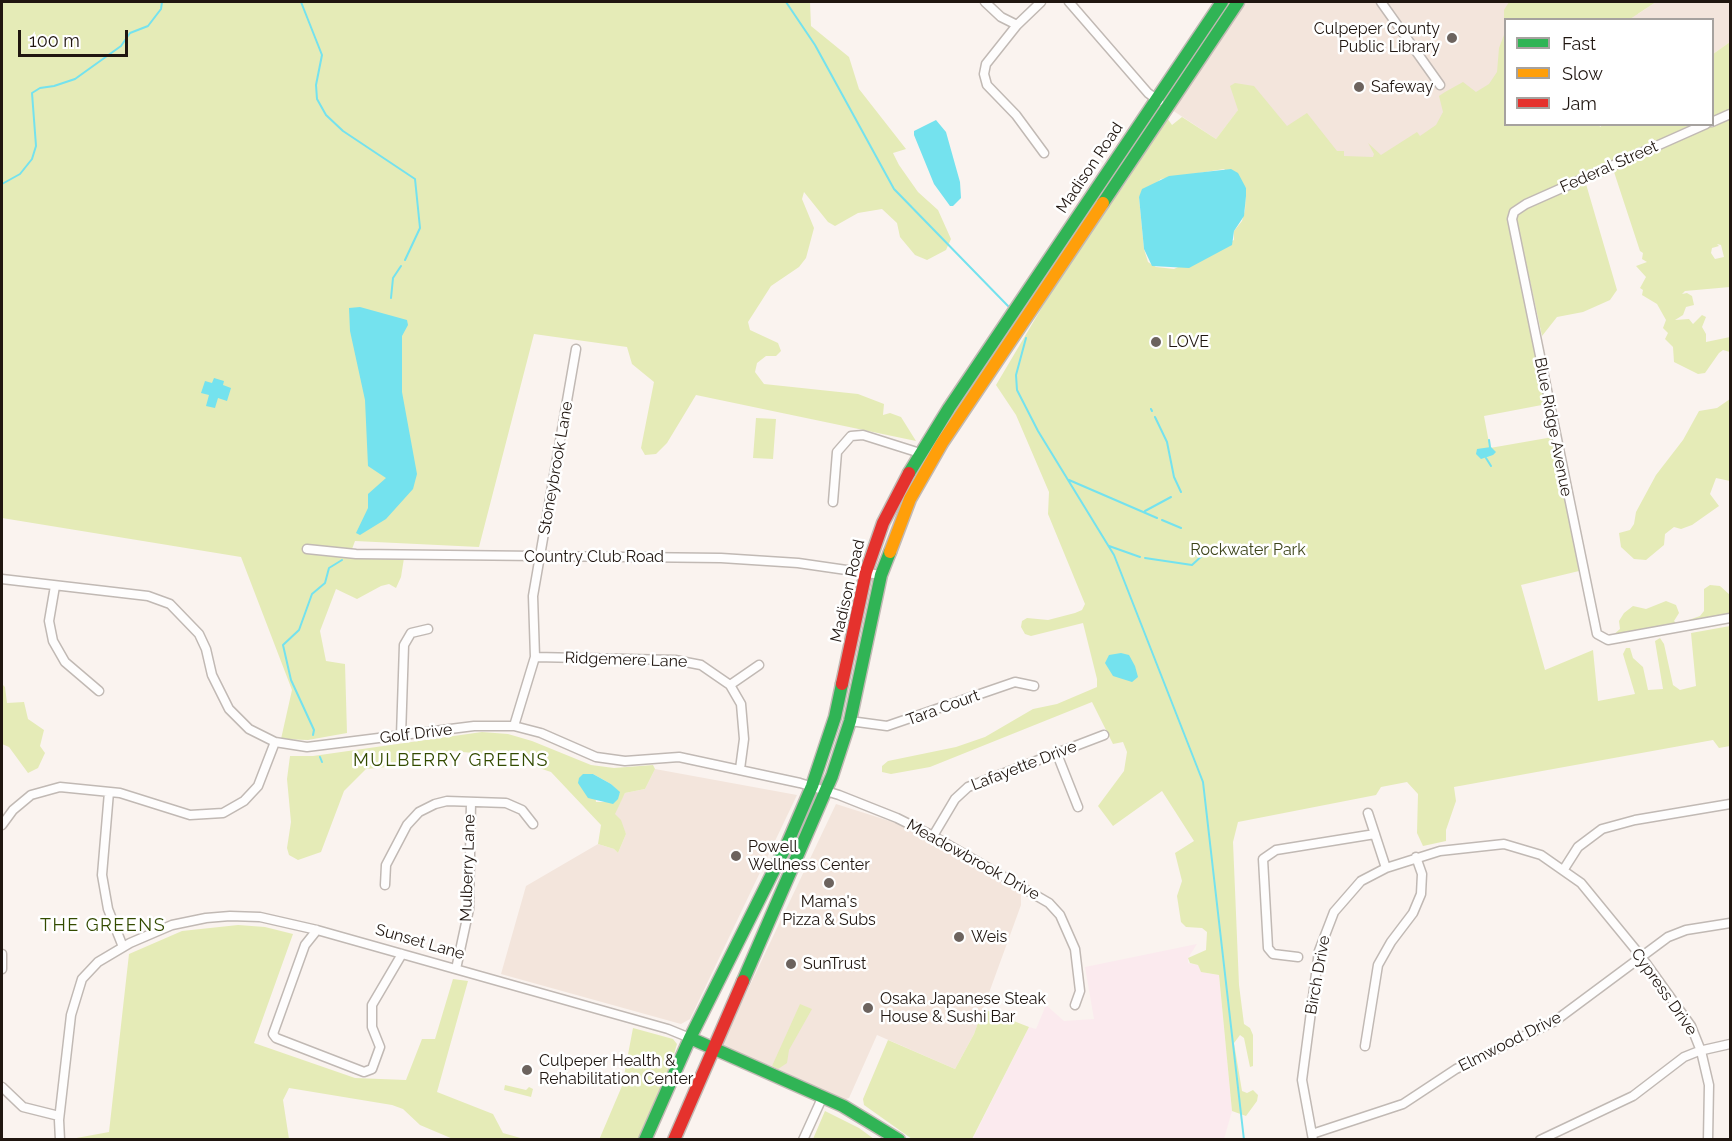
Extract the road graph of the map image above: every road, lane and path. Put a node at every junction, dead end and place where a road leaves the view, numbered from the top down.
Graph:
1 (985, 2) edge
2 (1041, 2) edge
3 (1069, 2) edge
4 (1222, 2) edge
5 (1238, 2) edge
6 (1381, 2) edge
7 (1017, 25) junction
8 (1440, 85) dead end
9 (1161, 102) junction
10 (1731, 114) edge
11 (1714, 122) edge
12 (1702, 126) edge
13 (1044, 153) dead end
14 (1513, 213) joint
15 (576, 349) dead end
16 (920, 453) junction
17 (833, 502) dead end
18 (307, 549) dead end
19 (541, 556) junction
20 (867, 572) junction
21 (881, 575) junction
22 (2, 579) edge
23 (55, 586) junction
24 (1731, 618) edge
25 (428, 628) dead end
26 (535, 657) junction
27 (759, 665) dead end
28 (730, 685) junction
29 (1034, 686) dead end
30 (99, 691) dead end
31 (850, 721) junction
32 (514, 726) junction
33 (1104, 735) dead end
34 (401, 736) junction
35 (275, 742) junction
36 (1057, 754) junction
37 (740, 769) junction
38 (812, 786) junction
39 (827, 790) junction
40 (109, 792) junction
41 (471, 802) junction
42 (1731, 804) edge
43 (1078, 807) dead end
44 (1368, 813) dead end
45 (533, 824) dead end
46 (2, 825) edge
47 (1375, 834) junction
48 (933, 836) junction
49 (1416, 857) junction
50 (1386, 868) junction
51 (1564, 869) junction
52 (386, 885) dead end
53 (1731, 923) edge
54 (317, 930) junction
55 (123, 947) junction
56 (2, 954) edge
57 (402, 954) junction
58 (1640, 955) junction
59 (1298, 957) dead end
60 (2, 969) edge
61 (456, 969) junction
62 (1075, 1005) dead end
63 (690, 1038) junction
64 (1731, 1044) edge
65 (1365, 1046) dead end
66 (714, 1050) junction
67 (1701, 1051) junction
68 (2, 1087) edge
69 (823, 1096) junction
70 (59, 1116) junction
71 (1313, 1137) edge
72 (60, 1140) edge
73 (645, 1140) edge
74 (674, 1140) edge
75 (803, 1140) edge
76 (899, 1140) edge
77 (1540, 1140) edge
78 (1708, 1140) edge

1 - 7 street
2 - 7 street
3 - 9 street
4 - 9 main road, Madison Road
5 - 9 main road, Madison Road
6 - 8 street
7 - 13 street
9 - 16 main road, Madison Road
9 - 21 main road, Madison Road
10 - 11 street
12 - 14 street, Federal Street
14 - 24 street, Blue Ridge Avenue
15 - 19 street, Stoneybrook Lane
16 - 17 street
16 - 20 main road, Madison Road
18 - 19 street, Country Club Road
19 - 20 street, Country Club Road
19 - 26 street, Stoneybrook Lane
20 - 21 street, Country Club Road
20 - 38 main road, Madison Road
21 - 31 main road, Madison Road
22 - 23 street, Golf Drive
23 - 30 street
23 - 35 street, Golf Drive
25 - 34 street
26 - 28 street, Ridgemere Lane
26 - 32 street, Stoneybrook Lane
27 - 28 street
28 - 37 street, Ridgemere Lane
29 - 31 street, Tara Court
31 - 39 main road, Madison Road
32 - 34 street, Golf Drive
32 - 37 street, Golf Drive
33 - 36 street, Lafayette Drive
34 - 35 street, Golf Drive
35 - 40 street
36 - 43 street
36 - 48 street, Lafayette Drive
37 - 38 street, Golf Drive
38 - 39 street, Golf Drive
38 - 63 main road, Madison Road
39 - 48 street, Meadowbrook Drive
39 - 66 main road, Madison Road
40 - 46 street
40 - 55 street
41 - 45 street
41 - 52 street
41 - 61 street, Mulberry Lane
42 - 51 street
44 - 47 street
47 - 50 street
47 - 59 street
48 - 62 street, Meadowbrook Drive
49 - 50 street, Birch Drive
49 - 51 street, Birch Drive
49 - 65 street
50 - 71 street, Birch Drive
51 - 58 street, Cypress Drive
53 - 58 street, Elmwood Drive
54 - 55 street, Sunset Lane
54 - 57 street, Sunset Lane
54 - 57 street
55 - 70 street, Sunset Lane
56 - 60 street
57 - 61 street, Sunset Lane
58 - 67 street, Cypress Drive
58 - 71 street, Elmwood Drive
61 - 63 street, Sunset Lane
63 - 66 main road, Sunset Lane
63 - 73 main road, Madison Road
64 - 67 street
66 - 69 main road, Sunset Lane
66 - 74 main road, Madison Road
67 - 77 street
67 - 78 street, Cypress Drive
68 - 70 street
69 - 75 street
69 - 76 main road, Sunset Lane
70 - 72 street, Sunset Lane

